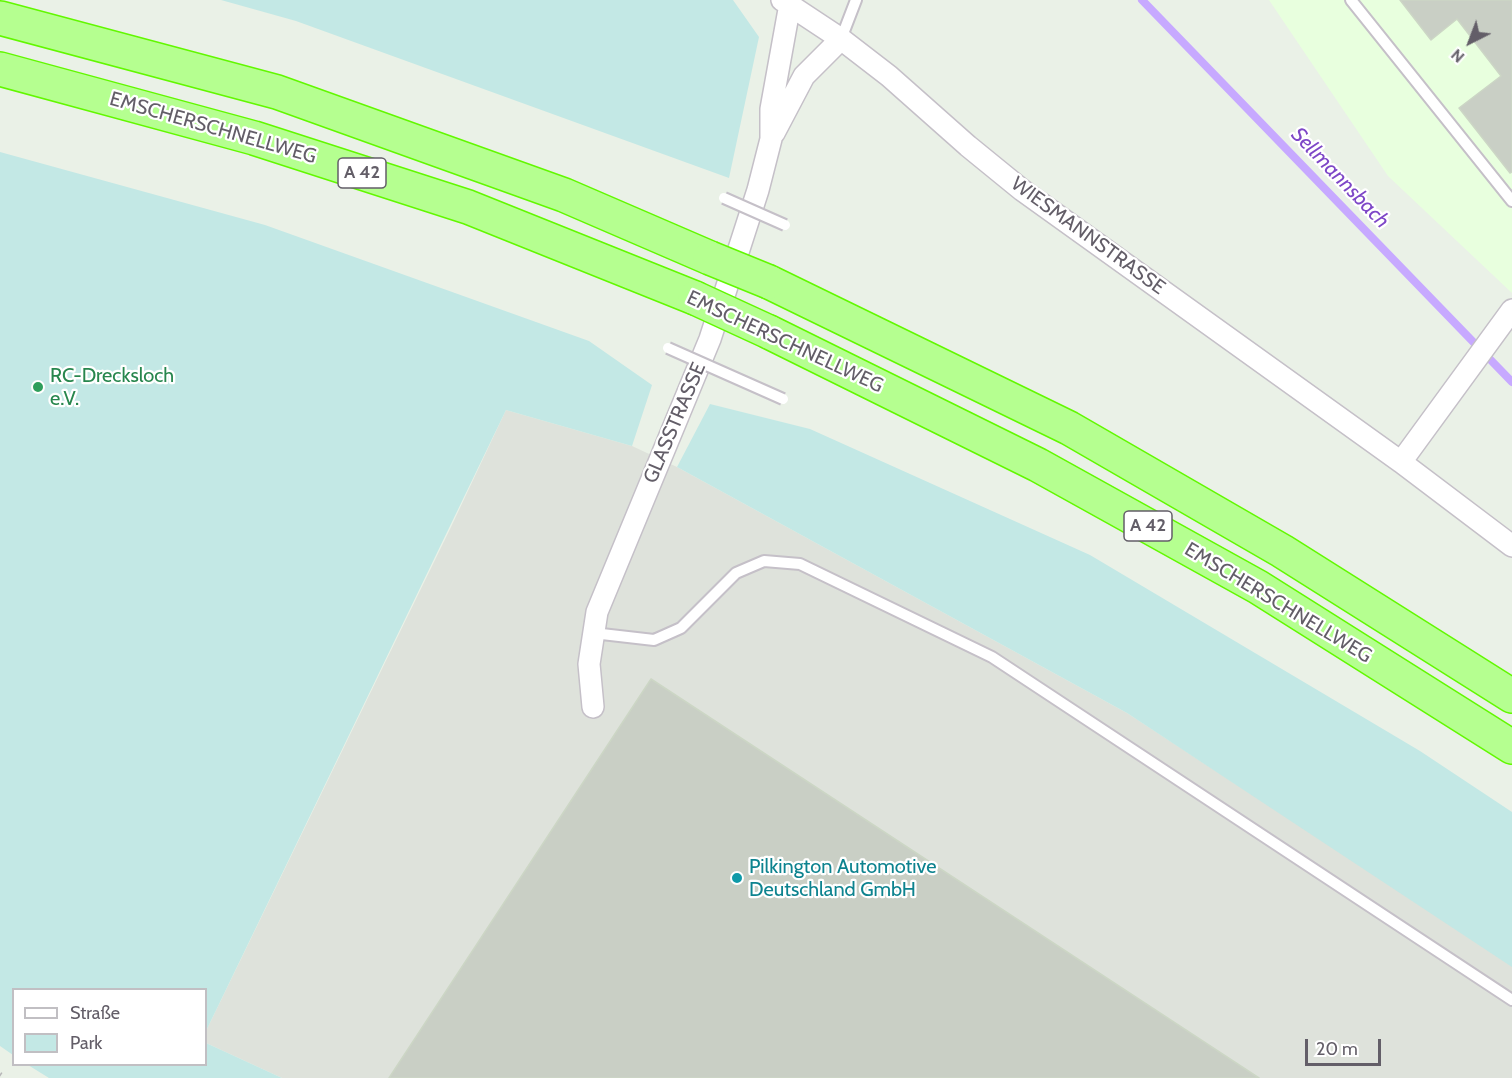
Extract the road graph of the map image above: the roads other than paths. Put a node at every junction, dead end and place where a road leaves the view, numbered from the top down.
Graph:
1 (856, 0) edge
2 (1351, 0) edge
3 (786, 2) edge
4 (0, 18) edge
5 (841, 39) junction
6 (0, 69) edge
7 (771, 139) junction
8 (724, 198) dead end
9 (1512, 201) edge
10 (785, 225) dead end
11 (1512, 310) edge
12 (668, 348) dead end
13 (783, 399) dead end
14 (1401, 462) junction
15 (1512, 546) edge
16 (593, 633) junction
17 (1512, 696) edge
18 (593, 707) dead end
19 (1512, 747) edge
20 (1512, 1000) edge

1 - 5 lane
2 - 9 lane
3 - 5 street, WIESMANNSTRASSE
3 - 7 street, GLASSTRASSE
4 - 17 highway, A 42, bridge
5 - 7 street, GLASSTRASSE
5 - 14 street, WIESMANNSTRASSE
6 - 19 highway, EMSCHERSCHNELLWEG / A 42, bridge
7 - 16 street, GLASSTRASSE
8 - 10 lane, bridge
11 - 14 street
12 - 13 lane, bridge
14 - 15 street, WIESMANNSTRASSE
16 - 18 street, GLASSTRASSE
16 - 20 lane

